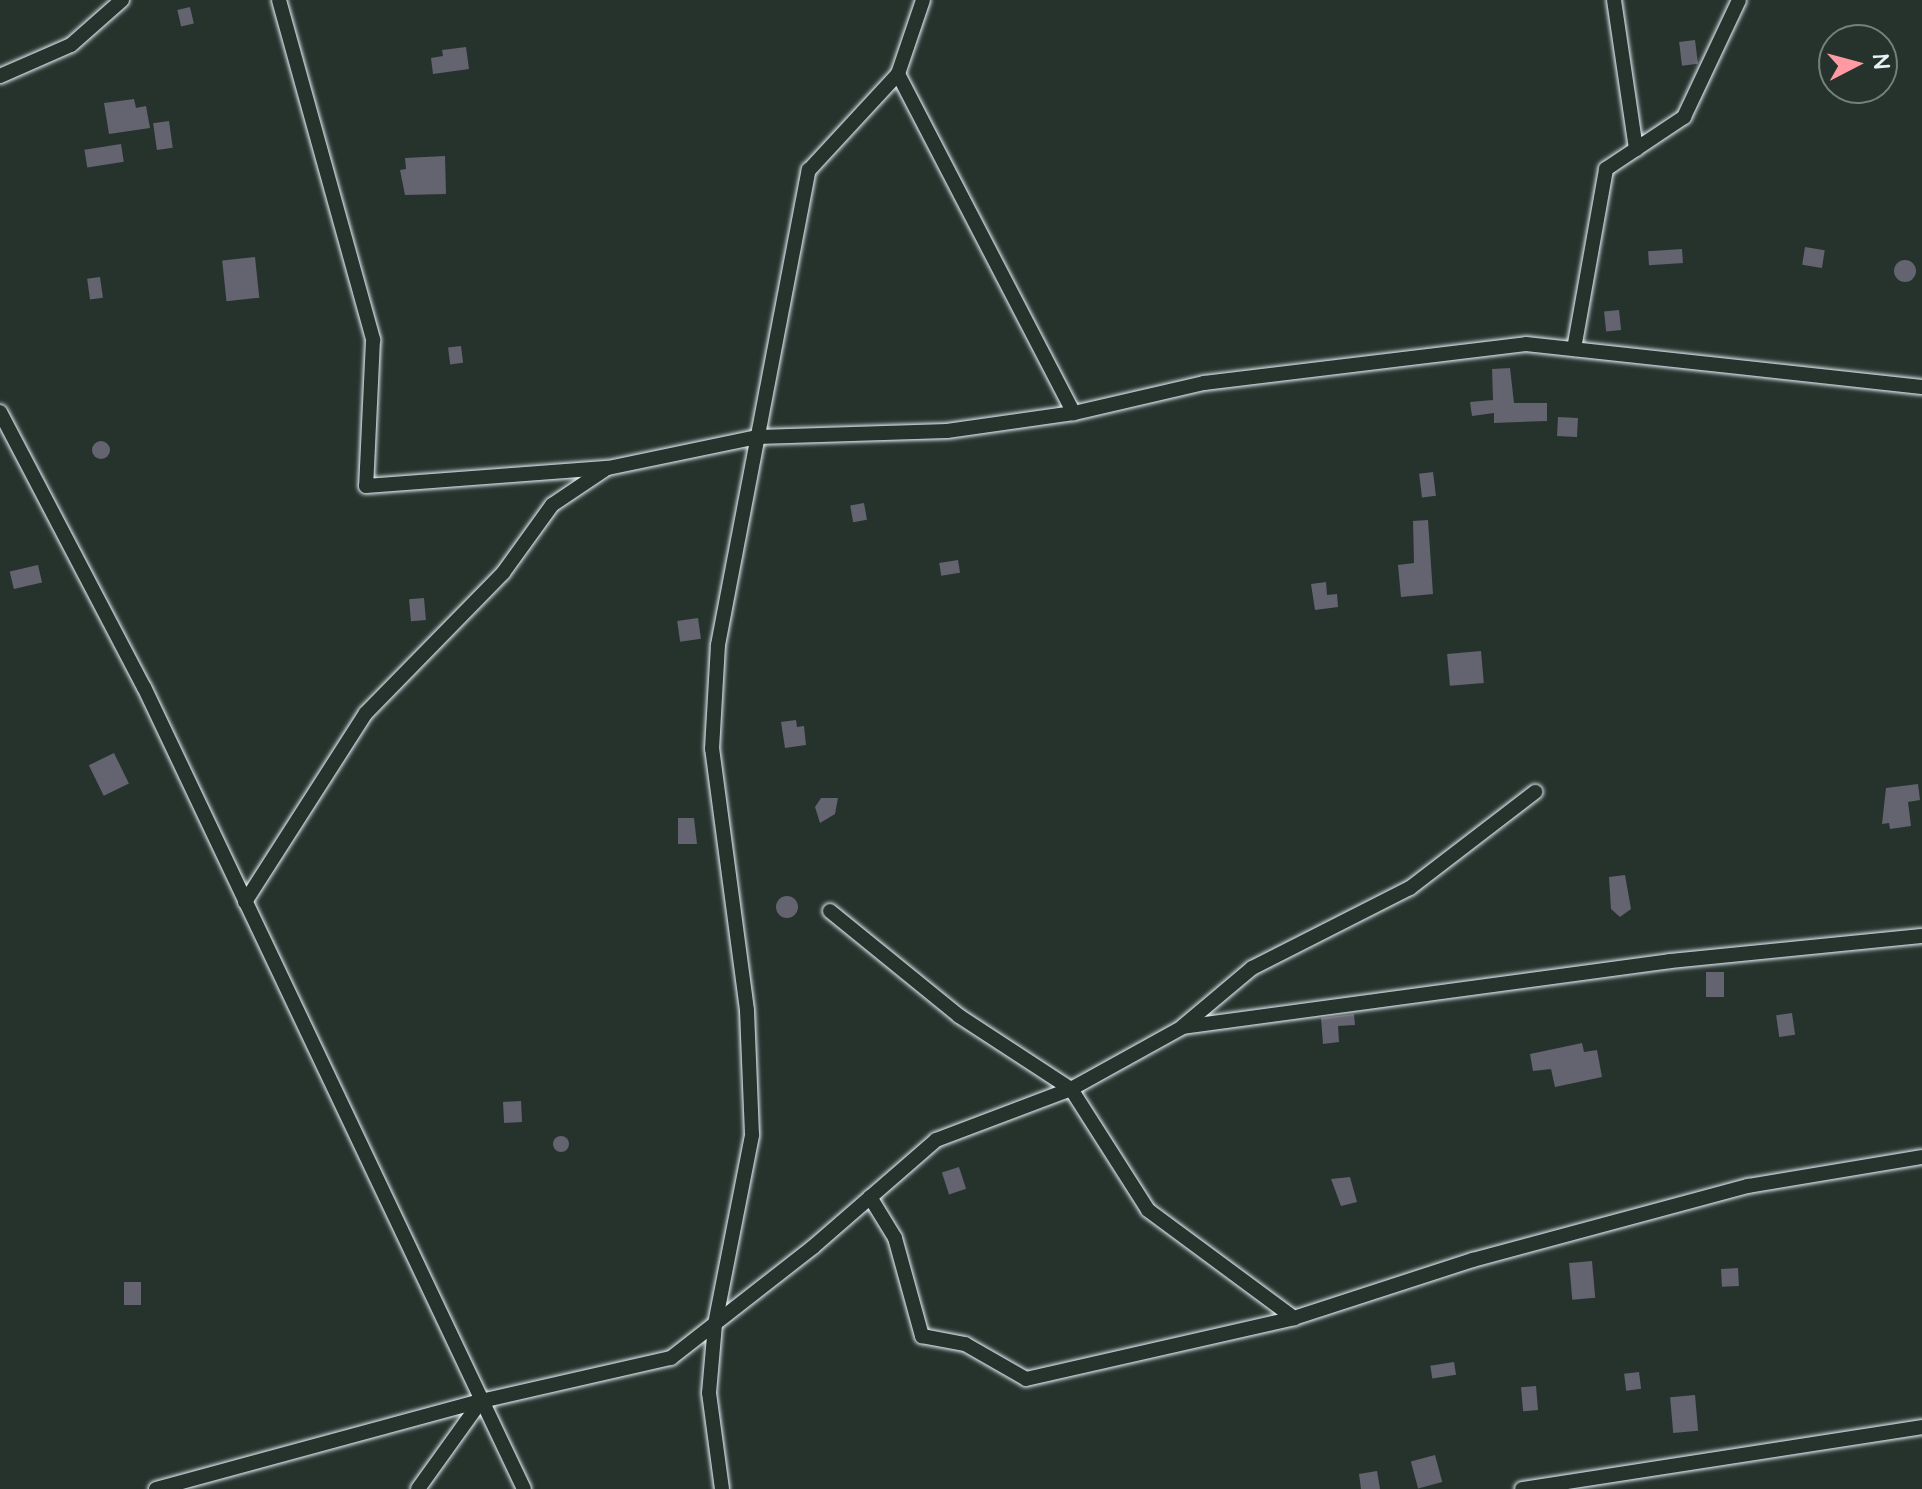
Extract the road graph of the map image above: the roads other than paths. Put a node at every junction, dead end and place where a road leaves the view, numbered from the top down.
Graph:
1 (122, 0) edge
2 (279, 0) edge
3 (923, 0) edge
4 (1614, 0) edge
5 (1739, 0) edge
6 (898, 74) junction
7 (0, 76) edge
8 (1636, 149) junction
9 (1574, 349) junction
10 (1922, 387) edge
11 (0, 412) edge
12 (1074, 413) junction
13 (758, 437) junction
14 (608, 468) junction
15 (1535, 792) dead end
16 (245, 902) junction
17 (830, 911) dead end
18 (1922, 936) edge
19 (1183, 1027) junction
20 (1071, 1089) junction
21 (1922, 1157) edge
22 (870, 1197) junction
23 (1294, 1318) junction
24 (715, 1324) junction
25 (481, 1401) junction
26 (1922, 1427) edge
27 (156, 1489) edge
28 (418, 1489) edge
29 (524, 1489) edge
30 (722, 1489) edge
31 (1522, 1489) edge

1 - 7 street
2 - 14 street
3 - 6 street
4 - 8 street
5 - 8 street
6 - 12 street
6 - 13 street
8 - 9 street
9 - 10 street
9 - 12 street
11 - 16 street
12 - 13 street
13 - 14 street
13 - 24 street
14 - 16 street
15 - 19 street
16 - 25 street
17 - 20 street
18 - 19 street
19 - 20 street
20 - 22 street
20 - 23 street
21 - 23 street
22 - 23 street
22 - 24 street
24 - 25 street
24 - 30 street
25 - 27 street
25 - 28 street
25 - 29 street
26 - 31 street

